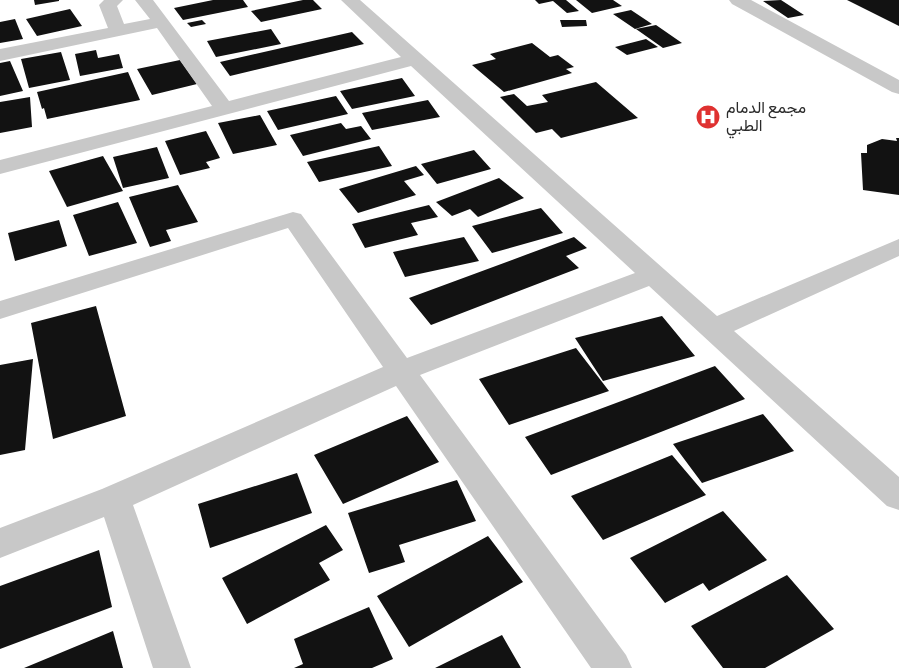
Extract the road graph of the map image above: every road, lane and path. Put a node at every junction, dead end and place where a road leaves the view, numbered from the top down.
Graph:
1 (114, 0) edge
2 (144, 0) edge
3 (350, 0) edge
4 (738, 0) edge
5 (161, 22) junction
6 (118, 31) junction
7 (0, 55) edge
8 (415, 59) junction
9 (899, 88) edge
10 (224, 108) junction
11 (0, 167) edge
12 (899, 247) edge
13 (654, 275) junction
14 (0, 310) edge
15 (713, 329) junction
16 (402, 371) junction
17 (899, 497) edge
18 (114, 499) junction
19 (0, 543) edge
20 (172, 668) edge
21 (613, 668) edge

1 - 6 street
2 - 5 street
3 - 8 street
4 - 9 street
5 - 6 street
5 - 10 street
6 - 7 street
8 - 10 street
8 - 13 street
10 - 11 street
12 - 15 street
13 - 15 street
13 - 16 street
14 - 16 street
15 - 17 street
16 - 18 street
16 - 21 street
18 - 19 street
18 - 20 street

